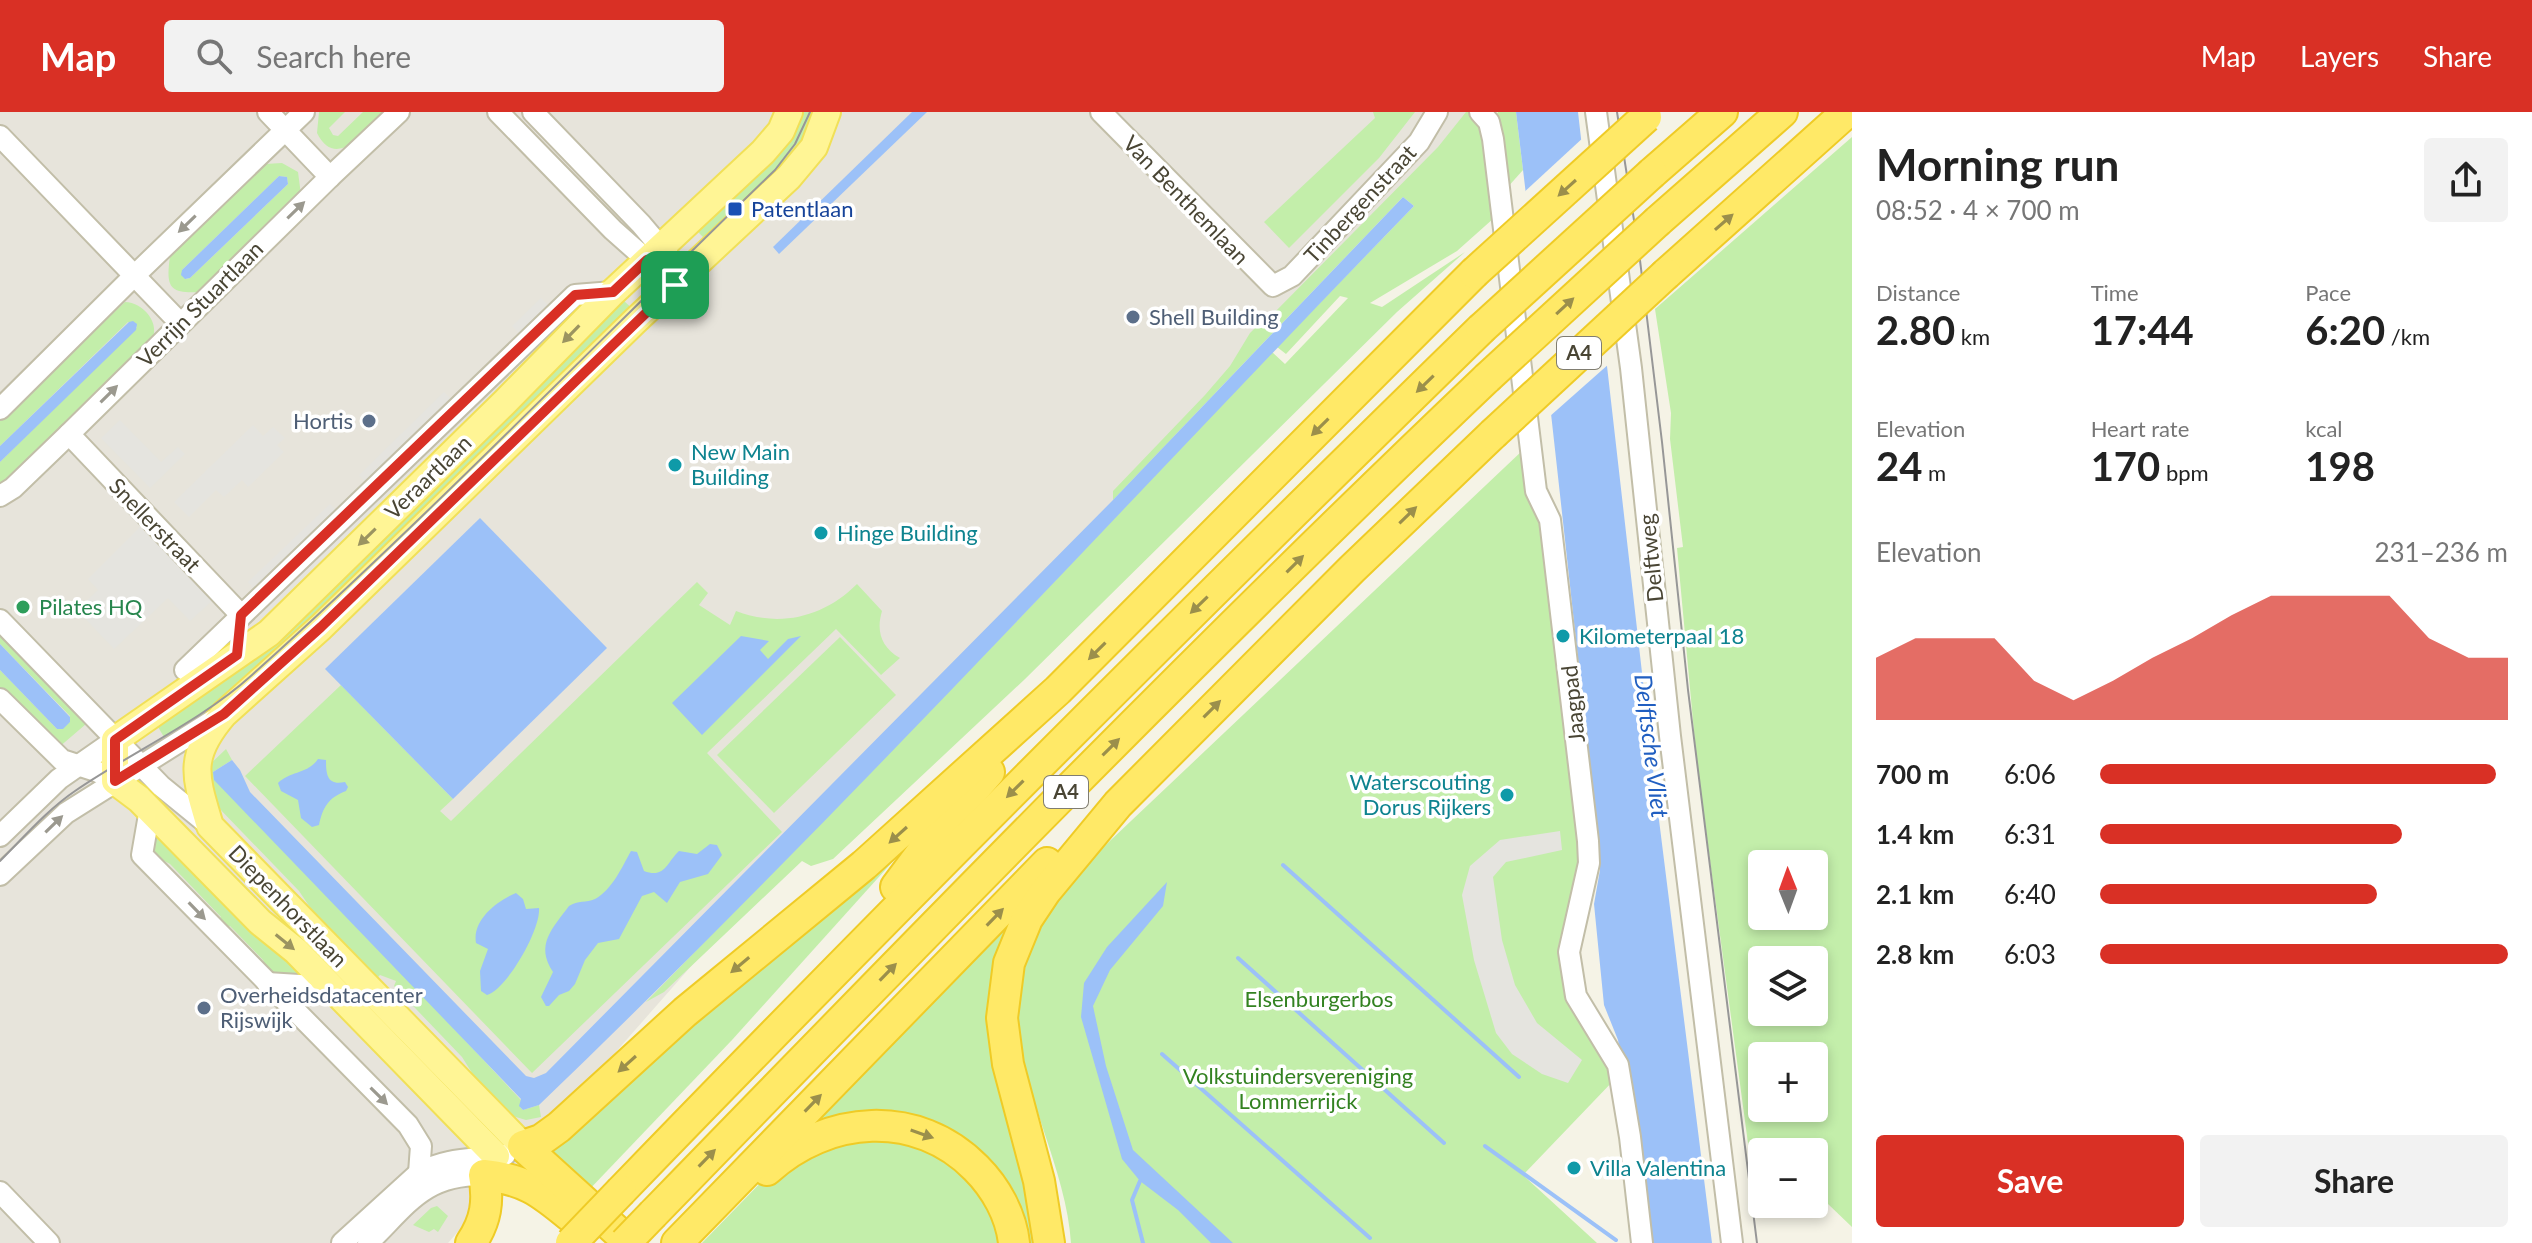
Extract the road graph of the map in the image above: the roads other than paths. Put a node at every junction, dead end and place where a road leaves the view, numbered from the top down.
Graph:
1 (268, 112) edge
2 (304, 112) edge
3 (399, 112) edge
4 (498, 112) edge
5 (533, 112) edge
6 (789, 112) edge
7 (827, 112) edge
8 (1101, 112) edge
9 (1437, 112) edge
10 (1480, 112) edge
11 (1596, 112) edge
12 (1722, 112) edge
13 (1782, 112) edge
14 (1847, 112) edge
15 (1648, 114) edge
16 (1852, 119) edge
17 (285, 130) junction
18 (0, 136) edge
19 (1818, 140) junction
20 (330, 177) junction
21 (654, 254) junction
22 (135, 275) junction
23 (680, 280) junction
24 (1273, 286) joint
25 (613, 292) junction
26 (180, 323) junction
27 (0, 409) edge
28 (69, 434) junction
29 (0, 496) edge
30 (241, 615) junction
31 (0, 620) edge
32 (237, 655) junction
33 (185, 670) dead end
34 (1058, 690) junction
35 (0, 699) edge
36 (224, 714) junction
37 (115, 740) junction
38 (79, 765) junction
39 (141, 765) junction
40 (115, 781) junction
41 (1118, 804) junction
42 (150, 809) junction
43 (210, 826) junction
44 (0, 836) edge
45 (0, 875) edge
46 (830, 975) junction
47 (267, 983) junction
48 (331, 987) junction
49 (1019, 1103) junction
50 (495, 1159) junction
51 (419, 1173) junction
52 (524, 1182) junction
53 (0, 1192) edge
54 (683, 1242) edge
55 (49, 1243) edge
56 (342, 1243) edge
57 (368, 1243) edge
58 (471, 1243) edge
59 (571, 1243) edge
60 (588, 1243) edge
61 (601, 1243) edge
62 (628, 1243) edge
63 (1014, 1243) edge
64 (1049, 1243) edge
65 (1060, 1243) edge
66 (1642, 1243) edge
67 (1732, 1243) edge

1 - 17 street
2 - 17 street
3 - 20 street, Verrijn Stuartlaan
4 - 21 street
5 - 21 street
6 - 21 main road, Veraartlaan
7 - 23 main road, Veraartlaan
8 - 24 street, Van Benthemlaan
9 - 24 street, Tinbergenstraat
10 - 66 street, Jaagpad
11 - 67 street, Delftweg
12 -> 46 highway, A4, bridge
62 -> 13 highway, A4, bridge
14 - 19 highway, A4
15 -> 34 highway, A4, bridge
16 - 19 highway, A4
17 - 20 street
17 -> 22 street
18 - 22 street
41 -> 19 highway, A4, bridge
26 -> 20 street, Verrijn Stuartlaan
21 - 23 street
21 - 25 main road, Veraartlaan
22 - 26 street
22 - 27 street
23 - 36 main road, Veraartlaan
25 - 30 street, Veraartlaan
25 -> 32 main road, Veraartlaan
28 -> 26 street, Verrijn Stuartlaan
28 - 29 street, Verrijn Stuartlaan
28 - 30 street, Snellerstraat
30 - 32 street
30 - 33 street, Veraartlaan
31 - 37 street, Diepenhorstlaan
32 - 37 main road, Veraartlaan
34 - 46 highway, A4
34 -> 50 highway, A4
35 - 38 street, Diepenhorstlaan
36 - 39 street, Veraartlaan
36 - 43 main road, Veraartlaan
37 - 38 street, Veraartlaan
37 - 39 street, Diepenhorstlaan
37 - 40 main road
38 - 40 street, Diepenhorstlaan
38 - 44 street, Veraartlaan
39 - 40 street, Veraartlaan
39 - 43 street, Diepenhorstlaan
40 - 42 main road, Diepenhorstlaan
45 -> 40 street, Veraartlaan
41 - 49 highway, A4
54 -> 41 highway, A4
42 -> 47 street
42 -> 48 main road, Diepenhorstlaan
43 - 50 main road, Diepenhorstlaan
46 - 59 highway, A4, bridge
47 - 48 street, Diepenhorstlaan
47 -> 51 street
48 - 50 main road, Diepenhorstlaan
49 - 64 highway, A4
49 - 65 highway, A4
50 - 51 street
50 - 52 highway
50 - 57 street
50 - 58 highway
50 - 62 highway, A4
51 - 56 street
52 - 60 highway
52 - 61 highway
53 - 55 street
54 -> 63 highway, A4

